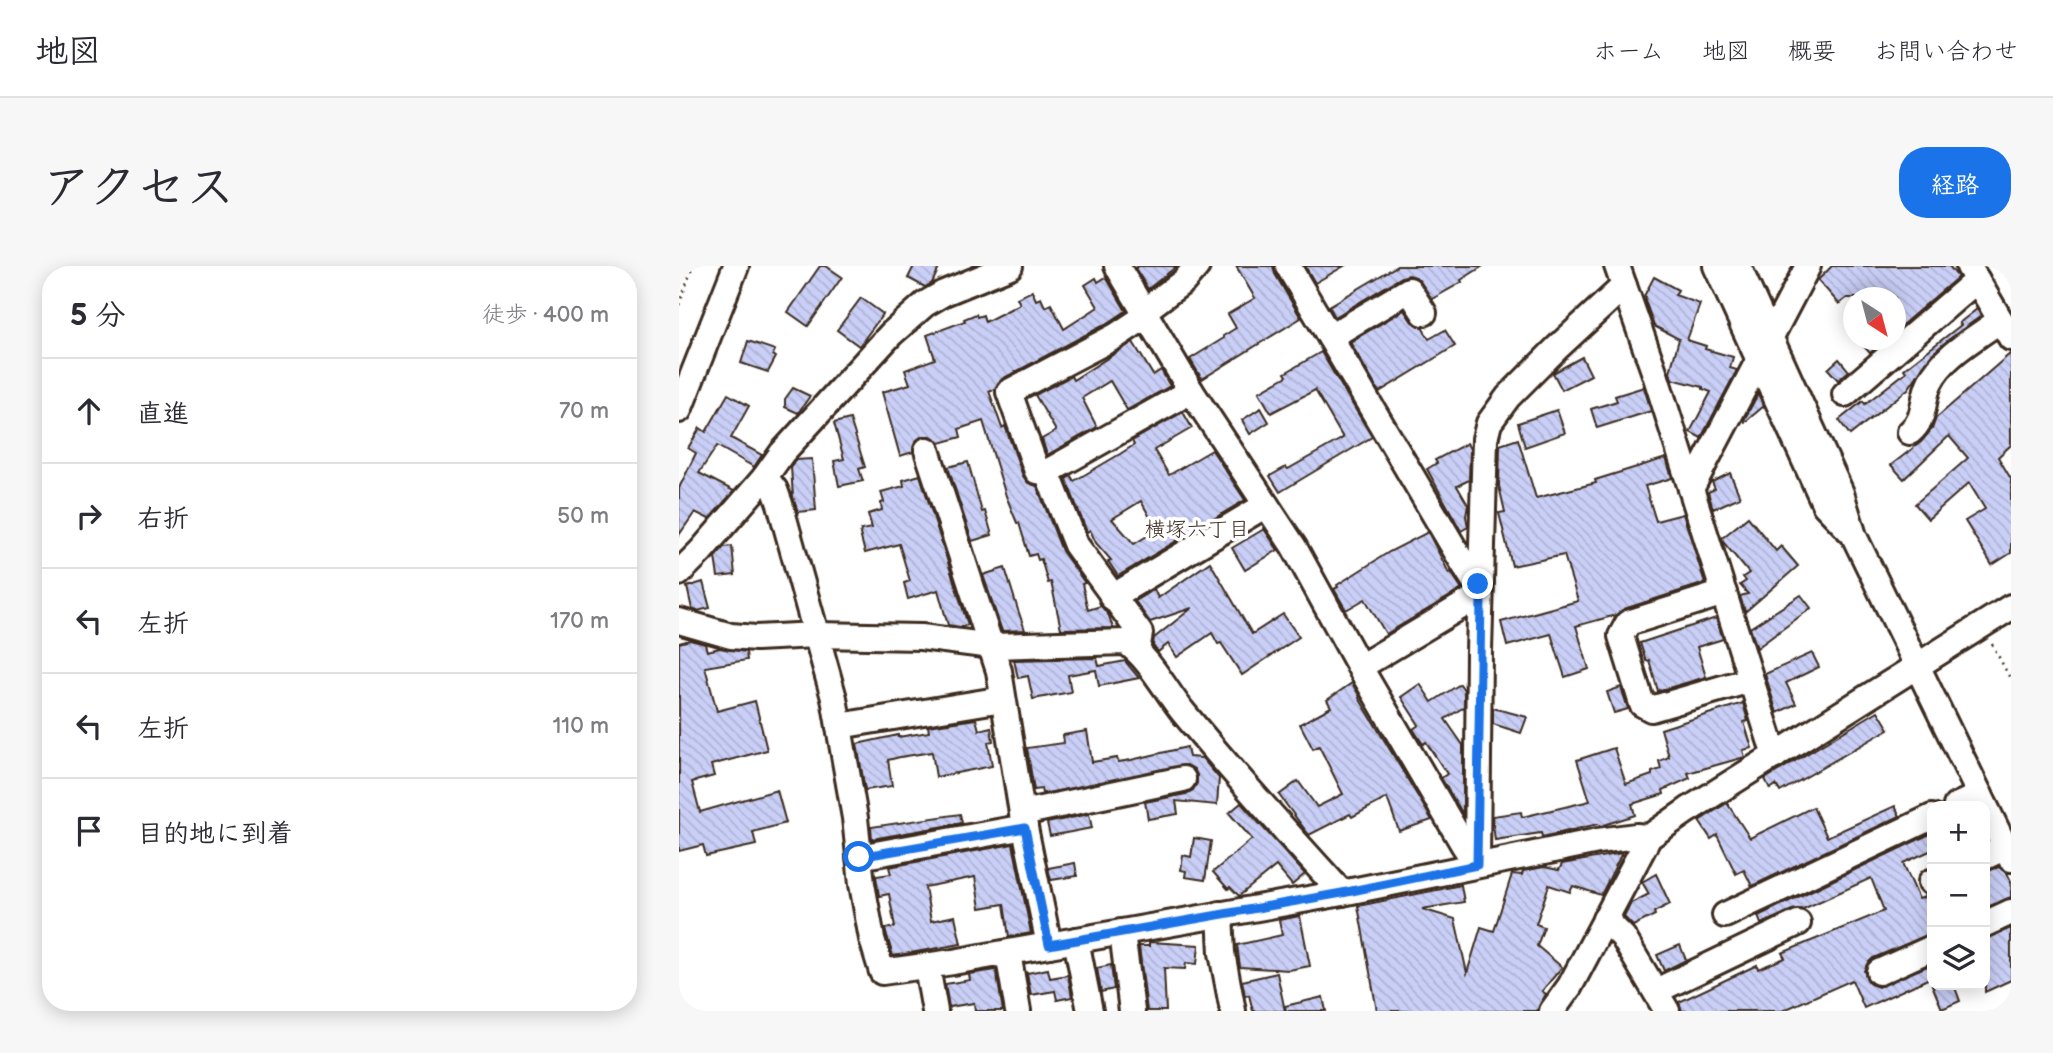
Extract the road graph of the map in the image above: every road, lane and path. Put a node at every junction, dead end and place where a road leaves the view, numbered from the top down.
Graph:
1 (693, 266) edge
2 (736, 266) edge
3 (1010, 266) edge
4 (1117, 266) edge
5 (1197, 266) edge
6 (1288, 266) edge
7 (1716, 266) edge
8 (1738, 266) edge
9 (1808, 266) edge
10 (1973, 273) edge
11 (1620, 276) edge
12 (679, 305) edge
13 (1145, 313) junction
14 (1424, 313) dead end
15 (2006, 329) edge
16 (1330, 337) junction
17 (1765, 348) junction
18 (1191, 391) junction
19 (1845, 394) dead end
20 (679, 410) edge
21 (1910, 432) dead end
22 (927, 450) dead end
23 (1048, 472) junction
24 (765, 477) junction
25 (1691, 489) junction
26 (1266, 505) junction
27 (679, 573) edge
28 (1480, 590) junction
29 (1724, 593) junction
30 (1112, 597) junction
31 (2011, 607) edge
32 (679, 621) edge
33 (1983, 625) junction
34 (817, 635) junction
35 (992, 646) junction
36 (1137, 651) junction
37 (1918, 666) junction
38 (1360, 667) junction
39 (1750, 680) junction
40 (2011, 680) edge
41 (1003, 699) junction
42 (839, 726) junction
43 (1775, 756) junction
44 (1183, 779) dead end
45 (1980, 795) junction
46 (1967, 801) edge
47 (1927, 819) edge
48 (1024, 820) junction
49 (1649, 838) junction
50 (2000, 854) edge
51 (859, 857) junction
52 (1477, 865) junction
53 (1342, 893) junction
54 (2011, 912) edge
55 (1220, 914) junction
56 (1725, 915) dead end
57 (1605, 919) junction
58 (1990, 922) edge
59 (1798, 923) dead end
60 (1122, 932) junction
61 (1076, 940) junction
62 (1049, 945) junction
63 (1927, 950) edge
64 (1008, 953) junction
65 (927, 967) junction
66 (1879, 972) dead end
67 (1662, 1001) edge
68 (935, 1011) edge
69 (1018, 1011) edge
70 (1090, 1011) edge
71 (1132, 1011) edge
72 (1233, 1011) edge
73 (1552, 1011) edge

1 - 12 path
2 - 20 street
3 - 24 street
4 - 13 street
5 - 13 street
6 - 16 street
7 - 17 street
8 - 17 street
9 - 17 street
10 - 15 street
10 - 19 street
11 - 25 street
11 - 28 street
13 - 18 street
13 - 23 street
14 - 16 street
15 - 21 street
16 - 28 street
17 - 25 street
17 - 37 street
18 - 23 street
18 - 26 street
22 - 35 street
23 - 30 street
24 - 27 street
24 - 34 street
25 - 29 street
26 - 30 street
26 - 38 street
28 - 38 street
28 - 52 street
29 - 39 street
29 - 39 street
30 - 36 street
31 - 33 street
32 - 34 street
33 - 37 street
33 - 40 path
34 - 35 street
34 - 42 street
35 - 36 street
35 - 41 street
36 - 53 street
37 - 43 street
37 - 45 street
38 - 52 street
39 - 43 street
41 - 42 street
41 - 48 street
42 - 51 street
43 - 49 street
44 - 48 street
45 - 46 street
45 - 50 street
47 - 56 street
48 - 51 street
48 - 62 street
49 - 52 street
49 - 57 street
51 - 65 street
52 - 53 street
53 - 55 street
54 - 58 street
55 - 60 street
55 - 72 street
57 - 67 street
57 - 73 street
59 - 67 street
60 - 61 street
60 - 71 street
61 - 62 street
61 - 70 street
62 - 64 street
63 - 66 street
64 - 65 street
64 - 69 street
65 - 68 street

